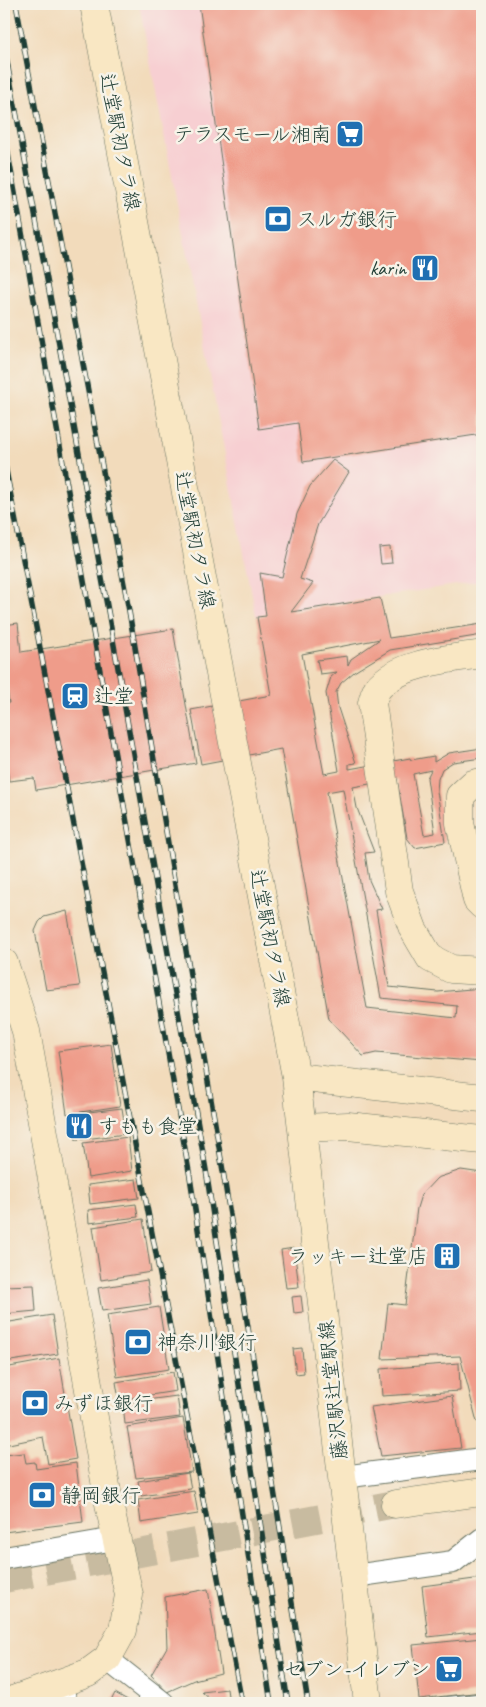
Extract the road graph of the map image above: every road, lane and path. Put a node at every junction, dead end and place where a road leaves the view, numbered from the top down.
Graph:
1 (94, 4) edge
2 (482, 654) edge
3 (482, 782) edge
4 (482, 905) edge
5 (482, 971) edge
6 (5, 973) edge
7 (296, 1077) junction
8 (482, 1098) edge
9 (303, 1128) junction
10 (482, 1140) edge
11 (482, 1459) edge
12 (343, 1477) junction
13 (482, 1492) edge
14 (396, 1504) tunnel mouth
15 (115, 1539) junction
16 (482, 1539) edge
17 (4, 1558) edge
18 (354, 1576) junction
19 (106, 1659) junction
20 (63, 1693) edge
21 (482, 1699) edge
22 (4, 1703) edge
23 (163, 1703) edge
24 (368, 1703) edge
25 (443, 1703) edge

1 - 7 street, 辻堂駅初タラ線
2 - 5 street
3 - 4 street
6 - 15 street
7 - 8 street
7 - 9 street, 藤沢駅辻堂駅線
9 - 10 street
9 - 12 street, 藤沢駅辻堂駅線
11 - 12 street
12 - 18 street, 藤沢駅辻堂駅線
13 - 14 street
15 - 17 street
15 - 19 street
16 - 18 street
18 - 24 street, 藤沢駅辻堂駅線
19 - 20 street
19 - 23 street
20 - 22 street
21 - 25 lane

